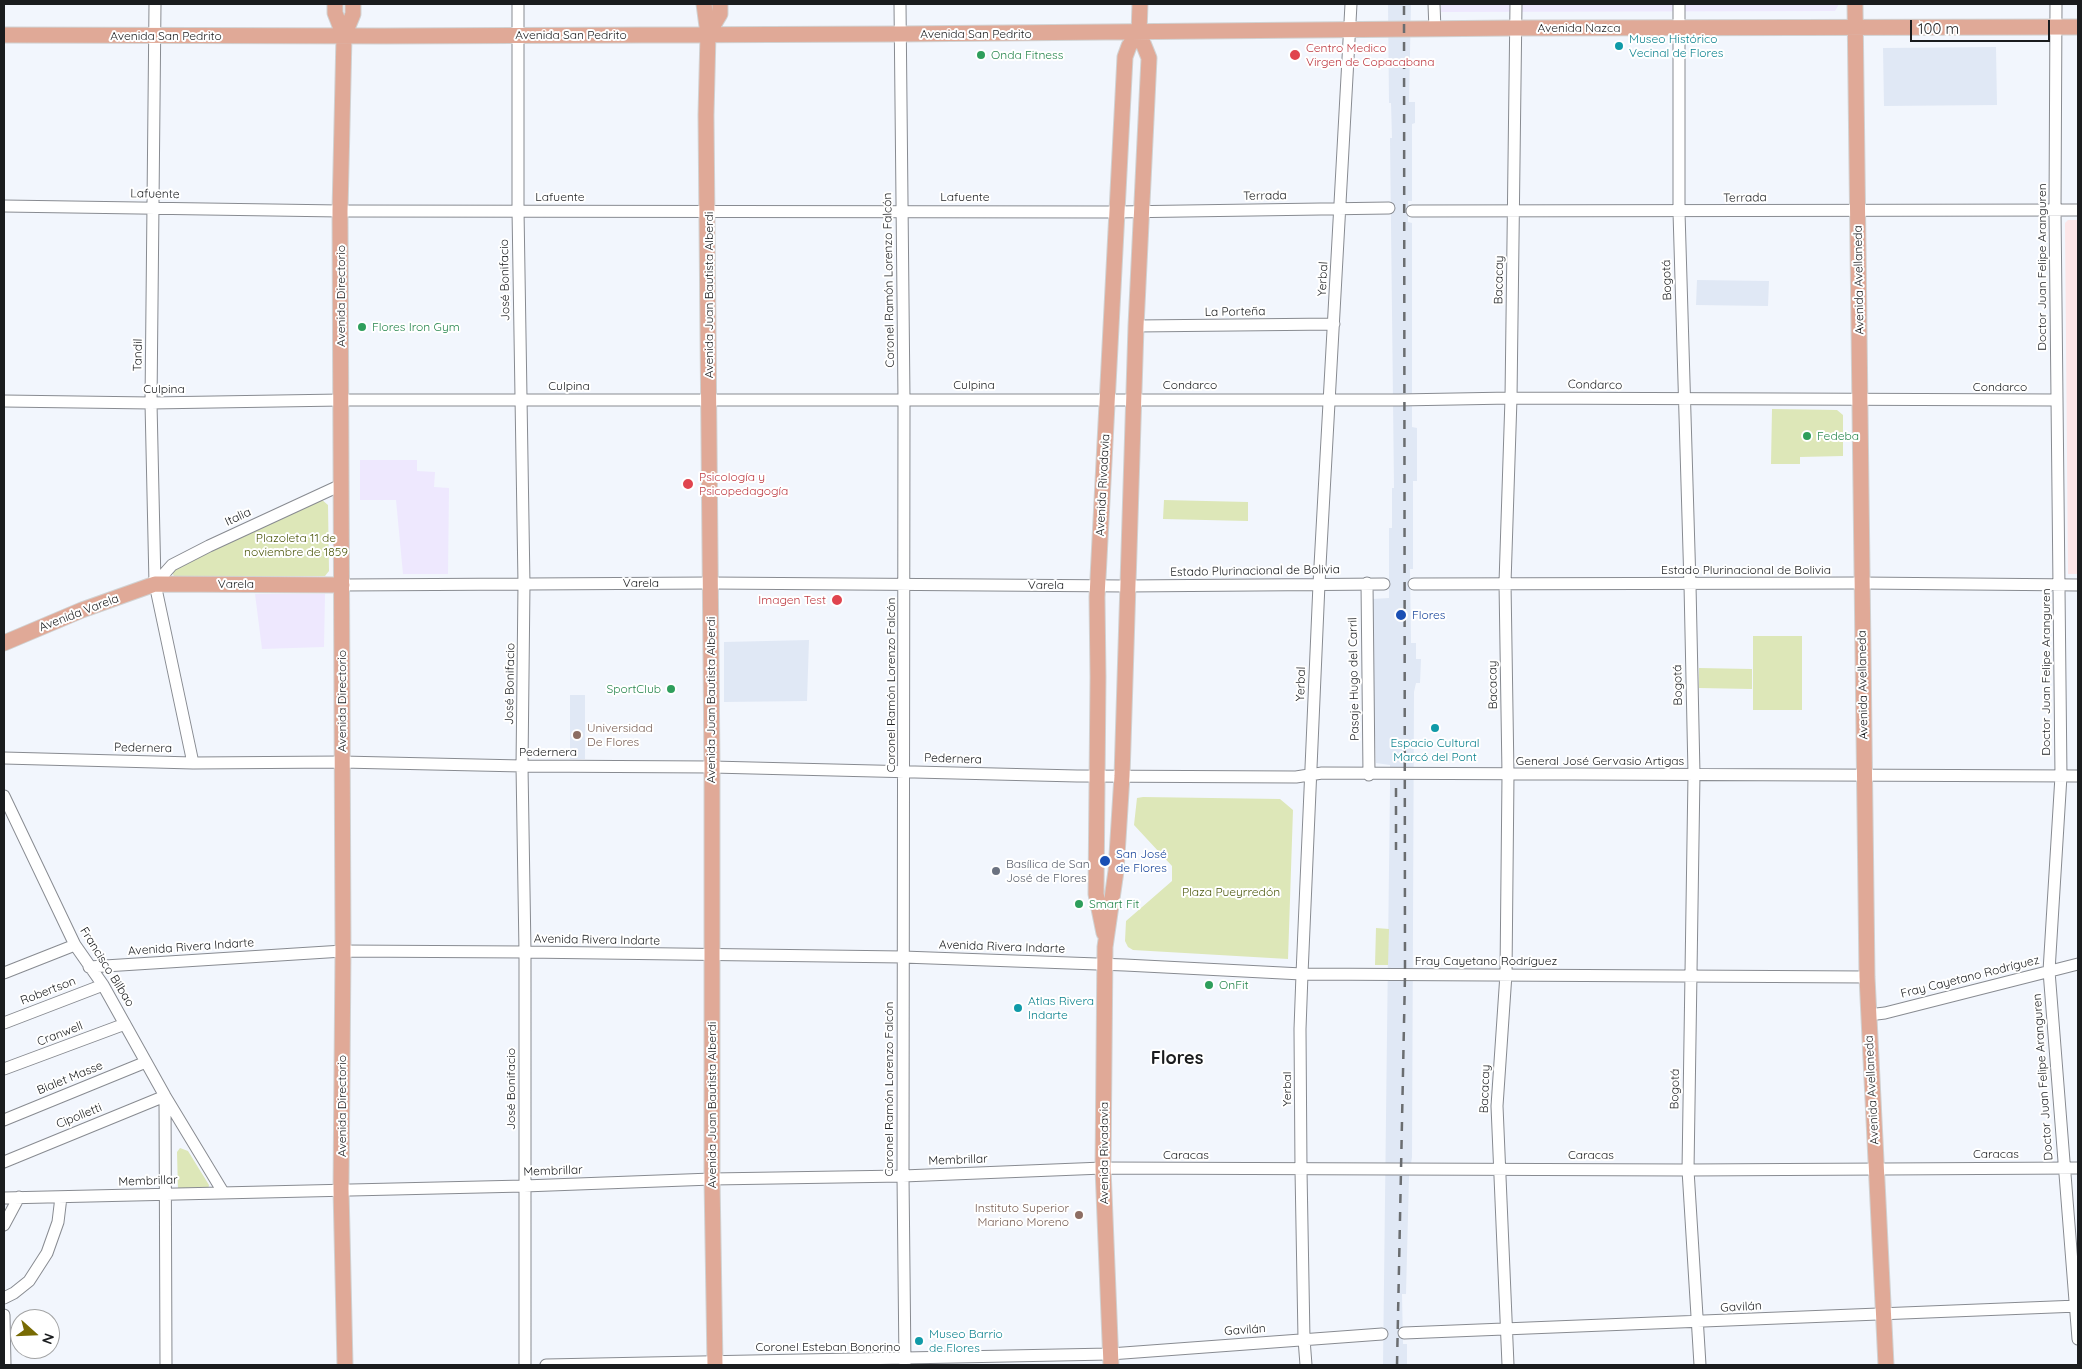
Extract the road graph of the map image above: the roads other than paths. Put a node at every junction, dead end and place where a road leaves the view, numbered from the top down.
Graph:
1 (155, 4) edge
2 (335, 4) edge
3 (353, 4) edge
4 (518, 4) edge
5 (704, 4) edge
6 (720, 4) edge
7 (900, 4) edge
8 (1140, 4) edge
9 (1351, 4) edge
10 (1434, 4) edge
11 (1516, 4) edge
12 (1679, 4) edge
13 (1855, 4) edge
14 (2056, 4) edge
15 (2055, 27) junction
16 (2078, 27) edge
17 (1515, 28) junction
18 (1679, 28) junction
19 (1855, 28) junction
20 (1350, 30) junction
21 (1435, 30) junction
22 (1139, 33) junction
23 (708, 34) junction
24 (900, 34) junction
25 (4, 35) edge
26 (155, 36) junction
27 (344, 36) junction
28 (519, 36) junction
29 (4, 206) edge
30 (154, 208) junction
31 (1389, 208) dead end
32 (1341, 209) junction
33 (518, 210) junction
34 (708, 210) junction
35 (1513, 210) junction
36 (1858, 210) junction
37 (2055, 210) junction
38 (2078, 210) edge
39 (340, 211) junction
40 (901, 211) junction
41 (1412, 211) dead end
42 (1116, 212) junction
43 (1142, 212) junction
44 (1679, 212) junction
45 (1334, 324) junction
46 (1136, 326) junction
47 (1134, 398) junction
48 (1512, 398) junction
49 (904, 399) junction
50 (1107, 399) junction
51 (1330, 399) junction
52 (341, 400) junction
53 (521, 400) junction
54 (709, 400) junction
55 (1684, 400) junction
56 (1860, 400) junction
57 (2056, 400) junction
58 (4, 402) edge
59 (151, 403) junction
60 (342, 485) junction
61 (711, 583) junction
62 (1861, 583) junction
63 (155, 584) junction
64 (524, 584) junction
65 (1319, 584) junction
66 (1367, 584) junction
67 (1384, 584) dead end
68 (1414, 584) dead end
69 (1505, 584) junction
70 (342, 585) junction
71 (904, 585) junction
72 (1098, 585) junction
73 (1690, 585) junction
74 (2060, 585) junction
75 (2078, 585) edge
76 (1126, 586) junction
77 (4, 643) edge
78 (4, 758) edge
79 (342, 762) junction
80 (193, 763) junction
81 (522, 766) junction
82 (712, 767) junction
83 (905, 771) junction
84 (1694, 774) junction
85 (1311, 775) junction
86 (1369, 775) junction
87 (1508, 775) junction
88 (1097, 776) junction
89 (1122, 776) junction
90 (1864, 776) junction
91 (2061, 776) junction
92 (2078, 776) edge
93 (4, 796) edge
94 (1105, 940) junction
95 (74, 945) junction
96 (343, 951) junction
97 (525, 952) junction
98 (712, 956) junction
99 (903, 957) junction
100 (1105, 964) junction
101 (2078, 964) edge
102 (89, 967) junction
103 (2049, 971) junction
104 (4, 973) edge
105 (1302, 974) junction
106 (1506, 974) junction
107 (1690, 976) junction
108 (1867, 978) junction
109 (103, 985) junction
110 (1868, 1015) junction
111 (4, 1023) edge
112 (125, 1024) junction
113 (146, 1062) junction
114 (4, 1069) edge
115 (165, 1096) junction
116 (4, 1120) edge
117 (4, 1162) edge
118 (2064, 1167) junction
119 (1103, 1168) junction
120 (1501, 1168) junction
121 (1875, 1168) junction
122 (2078, 1168) edge
123 (1301, 1170) junction
124 (1688, 1170) junction
125 (903, 1176) junction
126 (712, 1179) junction
127 (524, 1186) junction
128 (341, 1189) junction
129 (224, 1192) junction
130 (166, 1195) junction
131 (19, 1197) junction
132 (61, 1197) junction
133 (4, 1198) edge
134 (4, 1225) edge
135 (4, 1298) edge
136 (2077, 1306) edge
137 (1883, 1314) junction
138 (4, 1315) edge
139 (1697, 1323) junction
140 (1507, 1330) junction
141 (1404, 1333) dead end
142 (1382, 1334) dead end
143 (2078, 1339) edge
144 (1304, 1340) junction
145 (1111, 1360) edge
146 (715, 1363) edge
147 (905, 1363) edge
148 (5, 1365) edge
149 (166, 1365) edge
150 (345, 1365) edge
151 (525, 1365) edge
152 (546, 1365) edge
153 (1306, 1365) edge
154 (1508, 1365) edge
155 (1700, 1365) edge
156 (1886, 1365) edge

1 - 26 street, Tandil
2 - 27 main road, Avenida Directorio
3 - 27 main road, Avenida Directorio
4 - 28 street, José Bonifacio
5 - 23 main road, Avenida Juan Bautista Alberdi
6 - 23 main road, Avenida Juan Bautista Alberdi
7 - 24 street, Coronel Ramón Lorenzo Falcón
8 - 22 main road, Avenida Rivadavia
9 - 20 street, Yerbal
10 - 21 street
11 - 17 street, Bacacay
12 - 18 street, Bogotá
13 - 19 main road, Avenida Avellaneda
14 - 15 street, Doctor Juan Felipe Aranguren
15 - 16 main road, Avenida Nazca
15 - 19 main road, Avenida Nazca
15 - 37 street, Doctor Juan Felipe Aranguren
17 - 18 main road, Avenida Nazca
17 - 21 main road, Avenida Nazca
17 - 35 street, Bacacay
18 - 19 main road, Avenida Nazca
18 - 44 street, Bogotá
19 - 36 main road, Avenida Avellaneda
20 - 21 main road, Avenida Nazca
20 - 22 main road, Avenida Nazca
20 - 32 street, Yerbal
22 - 24 main road, Avenida San Pedrito
22 - 42 main road, Avenida Rivadavia
22 - 43 main road, Avenida Rivadavia
23 - 24 main road, Avenida San Pedrito
23 - 28 main road, Avenida San Pedrito
23 - 34 main road, Avenida Juan Bautista Alberdi
24 - 40 street, Coronel Ramón Lorenzo Falcón
25 - 26 main road, Avenida San Pedrito
26 - 27 main road, Avenida San Pedrito
26 - 30 street, Tandil
27 - 28 main road, Avenida San Pedrito
27 - 39 main road, Avenida Directorio
28 - 33 street, José Bonifacio
29 - 30 street, Lafuente
30 - 39 street, Lafuente
30 - 59 street, Tandil
31 - 32 street, Terrada
32 - 43 street, Terrada
32 - 45 street, Yerbal
33 - 34 street, Lafuente
33 - 39 street, Lafuente
33 - 53 street, José Bonifacio
34 - 40 street, Lafuente
34 - 54 main road, Avenida Juan Bautista Alberdi
35 - 41 street, Terrada
35 - 44 street, Terrada
35 - 48 street, Bacacay
36 - 37 street, Terrada
36 - 44 street, Terrada
36 - 56 main road, Avenida Avellaneda
37 - 38 street, Terrada
37 - 57 street, Doctor Juan Felipe Aranguren
39 - 52 main road, Avenida Directorio
40 - 42 street, Lafuente
40 - 49 street, Coronel Ramón Lorenzo Falcón
42 - 43 street, Terrada
42 - 50 main road, Avenida Rivadavia
43 - 46 main road, Avenida Rivadavia
44 - 55 street, Bogotá
45 - 46 street, La Porteña
45 - 51 street, Yerbal
46 - 47 main road, Avenida Rivadavia
47 - 50 street, Culpina
47 - 51 street, Condarco
47 - 76 main road, Avenida Rivadavia
48 - 51 street, Condarco
48 - 55 street, Condarco
48 - 69 street, Bacacay
49 - 50 street, Culpina
49 - 54 street, Culpina
49 - 71 street, Coronel Ramón Lorenzo Falcón
50 - 72 main road, Avenida Rivadavia
51 - 65 street, Yerbal
52 - 53 street, Culpina
52 - 59 street, Culpina
52 - 60 main road, Avenida Directorio
53 - 54 street, Culpina
53 - 64 street, José Bonifacio
54 - 61 main road, Avenida Juan Bautista Alberdi
55 - 56 street, Condarco
55 - 73 street, Bogotá
56 - 57 street, Condarco
56 - 62 main road, Avenida Avellaneda
57 - 74 street, Doctor Juan Felipe Aranguren
58 - 59 street, Culpina
59 - 63 street, Tandil
60 - 63 street, Italia
60 - 70 main road, Avenida Directorio
61 - 64 street, Varela
61 - 71 street, Varela
61 - 82 main road, Avenida Juan Bautista Alberdi
62 - 73 street, Estado Plurinacional de Bolivia
62 - 74 street, Estado Plurinacional de Bolivia
62 - 90 main road, Avenida Avellaneda
63 - 70 main road, Varela
63 - 77 main road, Avenida Varela
63 - 80 street, Tandil
64 - 70 street, Varela
64 - 81 street, José Bonifacio
65 - 66 street, Estado Plurinacional de Bolivia
65 - 76 street, Estado Plurinacional de Bolivia
65 - 85 street, Yerbal
66 - 67 street, Estado Plurinacional de Bolivia
66 - 86 street, Pasaje Hugo del Carril
68 - 69 street, Estado Plurinacional de Bolivia
69 - 73 street, Estado Plurinacional de Bolivia
69 - 87 street, Bacacay
70 - 79 main road, Avenida Directorio
71 - 72 street, Varela
71 - 83 street, Coronel Ramón Lorenzo Falcón
72 - 76 street, Varela
72 - 88 main road, Avenida Rivadavia
73 - 84 street, Bogotá
74 - 75 street, Estado Plurinacional de Bolivia
74 - 91 street, Doctor Juan Felipe Aranguren
76 - 89 main road, Avenida Rivadavia
78 - 80 street, Pedernera
79 - 80 street, Pedernera
79 - 81 street, Pedernera
79 - 96 main road, Avenida Directorio
81 - 82 street, Pedernera
81 - 97 street, José Bonifacio
82 - 83 street, Pedernera
82 - 98 main road, Avenida Juan Bautista Alberdi
83 - 88 street, Pedernera
83 - 99 street, Coronel Ramón Lorenzo Falcón
84 - 87 street, General José Gervasio Artigas
84 - 90 street, General José Gervasio Artigas
84 - 107 street, Bogotá
85 - 86 street, General José Gervasio Artigas
85 - 89 street, General José Gervasio Artigas
85 - 105 street, Yerbal
86 - 87 street, General José Gervasio Artigas
87 - 106 street, Bacacay
88 - 89 street, Pedernera
88 - 94 main road, Avenida Rivadavia
89 - 94 main road, Avenida Rivadavia
90 - 91 street, General José Gervasio Artigas
90 - 108 main road, Avenida Avellaneda
91 - 92 street, General José Gervasio Artigas
91 - 103 street, Doctor Juan Felipe Aranguren
93 - 95 street, Francisco Bilbao
94 - 100 main road, Avenida Rivadavia
95 - 102 street, Francisco Bilbao
95 - 104 street
96 - 97 street, Avenida Rivera Indarte
96 - 102 street, Avenida Rivera Indarte
96 - 128 main road, Avenida Directorio
97 - 98 street, Avenida Rivera Indarte
97 - 127 street, José Bonifacio
98 - 99 street, Avenida Rivera Indarte
98 - 126 main road, Avenida Juan Bautista Alberdi
99 - 100 street, Avenida Rivera Indarte
99 - 125 street, Coronel Ramón Lorenzo Falcón
100 - 105 street, Fray Cayetano Rodríguez
100 - 119 main road, Avenida Rivadavia
101 - 103 street, Fray Cayetano Rodríguez
102 - 109 street, Francisco Bilbao
103 - 110 street, Fray Cayetano Rodríguez
103 - 118 street, Doctor Juan Felipe Aranguren
105 - 106 street, Fray Cayetano Rodríguez
105 - 123 street, Yerbal
106 - 107 street, Fray Cayetano Rodríguez
106 - 120 street, Bacacay
107 - 108 street, Fray Cayetano Rodríguez
107 - 124 street, Bogotá
108 - 110 main road, Avenida Avellaneda
109 - 111 street, Robertson
109 - 112 street, Francisco Bilbao
110 - 121 main road, Avenida Avellaneda
112 - 113 street, Francisco Bilbao
112 - 114 street, Cranwell
113 - 115 street, Francisco Bilbao
113 - 116 street, Bialet Masse
115 - 117 street, Cipolletti
115 - 129 street, Francisco Bilbao
115 - 130 street, Francisco Bilbao
118 - 121 street, Caracas
118 - 122 street, Caracas
118 - 136 street, Doctor Juan Felipe Aranguren
119 - 123 street, Caracas
119 - 125 street, Membrillar
119 - 145 main road, Avenida Rivadavia
120 - 123 street, Caracas
120 - 124 street, Caracas
120 - 140 street, Bacacay
121 - 124 street, Caracas
121 - 137 main road, Avenida Avellaneda
123 - 144 street, Yerbal
124 - 139 street, Bogotá
125 - 126 street, Membrillar
125 - 147 street, Coronel Ramón Lorenzo Falcón
126 - 127 street, Membrillar
126 - 146 main road, Avenida Juan Bautista Alberdi
127 - 128 street, Membrillar
127 - 151 street, José Bonifacio
128 - 129 street, Membrillar
128 - 150 main road, Avenida Directorio
129 - 130 street, Membrillar
130 - 132 street, Membrillar
130 - 149 street, Francisco Bilbao
131 - 132 street, Membrillar
131 - 133 street, Membrillar
131 - 134 street
132 - 135 street
136 - 137 street, Gavilán
136 - 143 street, Doctor Juan Felipe Aranguren
137 - 139 street, Gavilán
137 - 156 main road, Avenida Avellaneda
138 - 148 street
139 - 140 street, Gavilán
139 - 155 street, Bogotá
140 - 141 street, Gavilán
140 - 154 street, Bacacay
142 - 144 street, Gavilán
144 - 145 street, Gavilán
144 - 153 street, Yerbal
145 - 147 street, Coronel Esteban Bonorino
146 - 147 street, Coronel Esteban Bonorino
146 - 152 street, Coronel Esteban Bonorino

